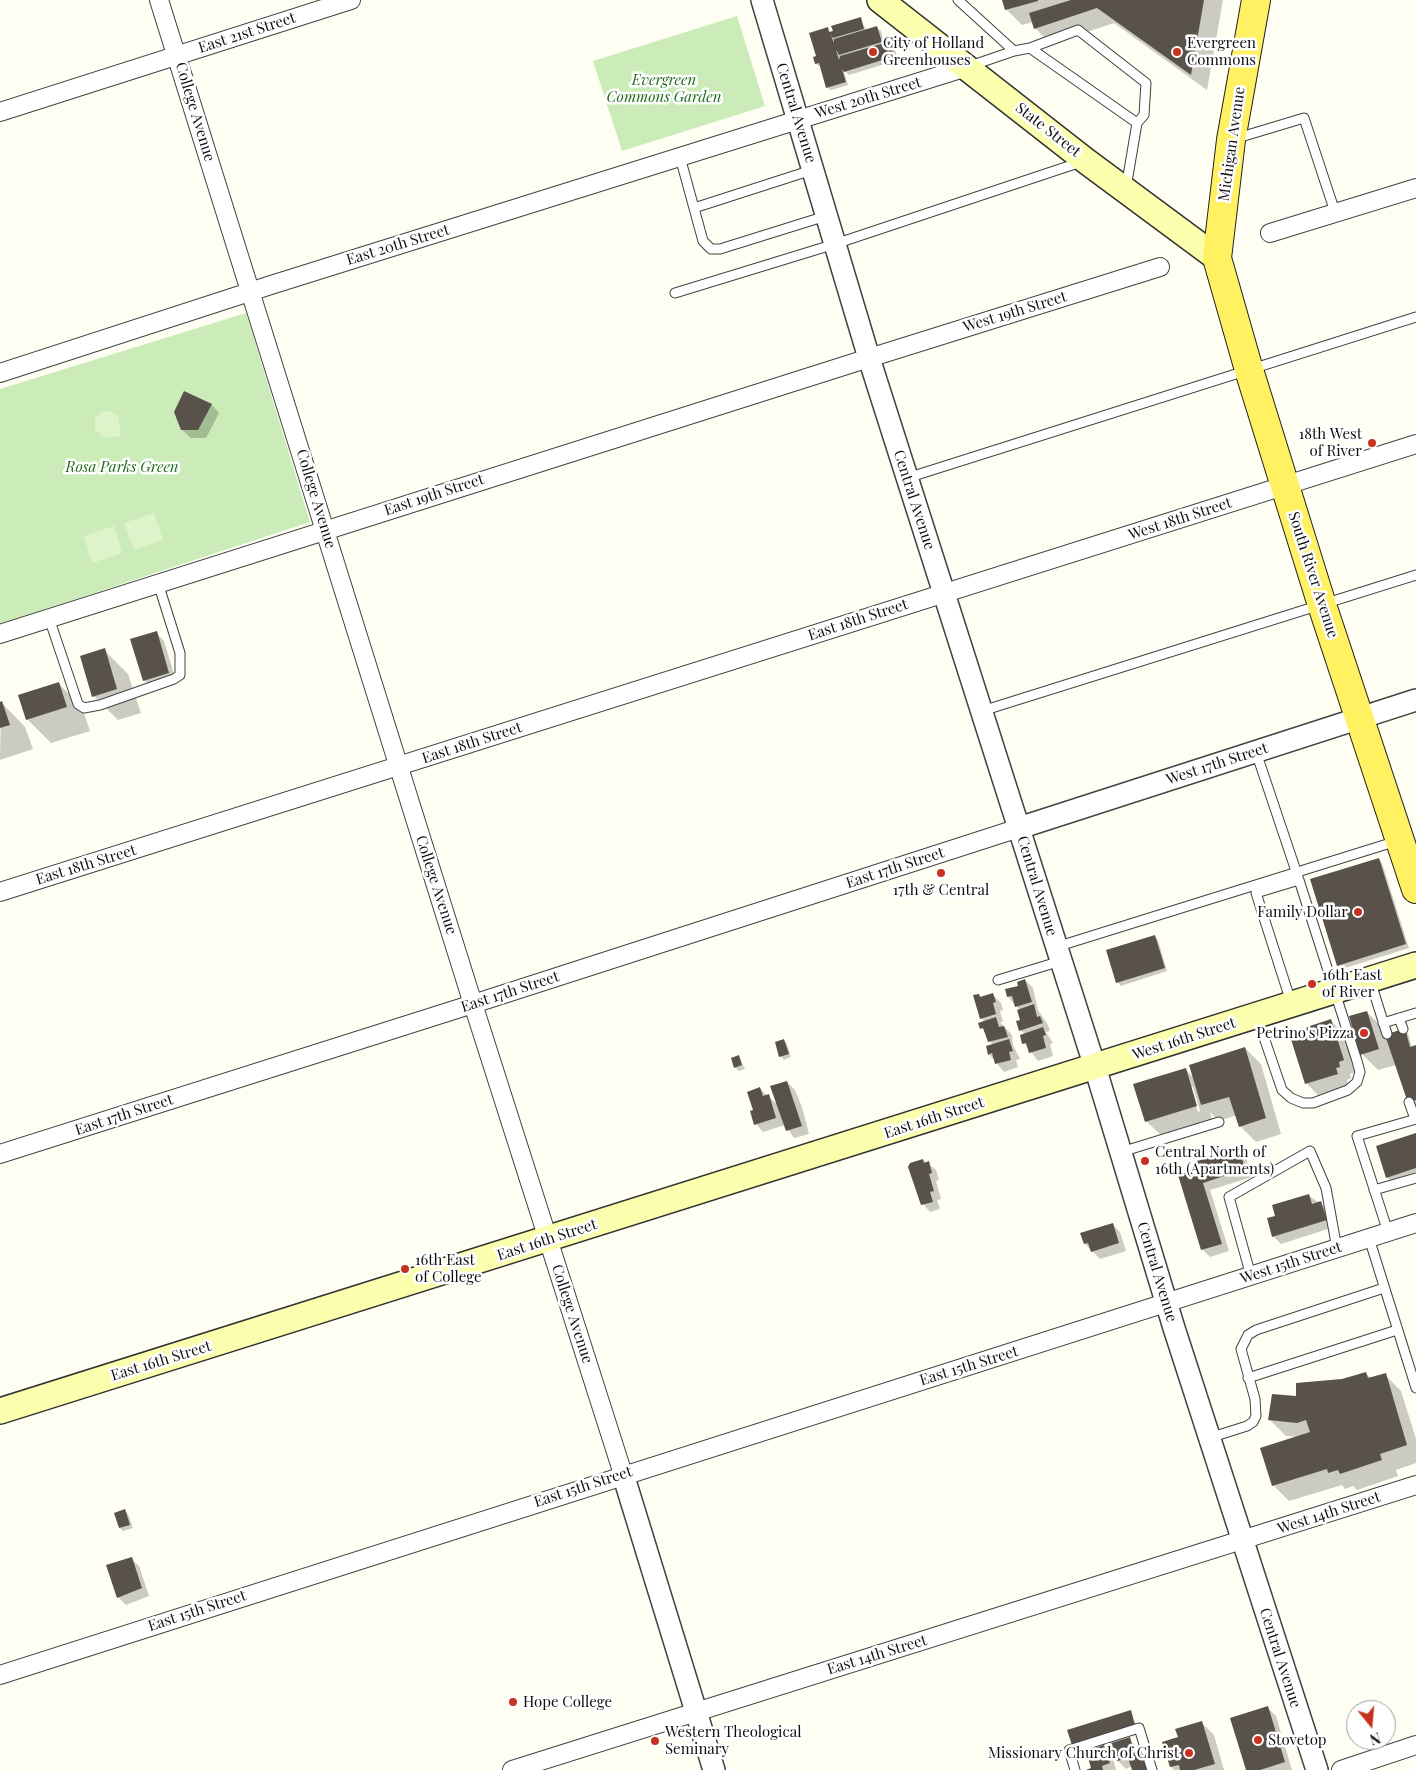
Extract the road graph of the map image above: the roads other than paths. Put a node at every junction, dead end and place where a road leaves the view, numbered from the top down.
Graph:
1 (159, 0) edge
2 (351, 0) edge
3 (762, 0) edge
4 (880, 0) edge
5 (958, 0) edge
6 (1256, 0) edge
7 (1030, 48) junction
8 (1014, 50) junction
9 (177, 55) junction
10 (967, 67) junction
11 (0, 112) edge
12 (798, 120) junction
13 (1137, 123) junction
14 (1230, 140) junction
15 (680, 157) junction
16 (1086, 160) junction
17 (813, 170) junction
18 (1416, 188) edge
19 (1125, 189) junction
20 (694, 208) junction
21 (1335, 212) junction
22 (827, 216) junction
23 (1270, 233) dead end
24 (835, 244) junction
25 (1217, 258) junction
26 (1160, 267) dead end
27 (251, 292) junction
28 (675, 293) dead end
29 (1416, 317) edge
30 (869, 358) junction
31 (1248, 370) junction
32 (0, 373) edge
33 (1416, 444) edge
34 (907, 478) junction
35 (1284, 485) junction
36 (326, 530) junction
37 (1416, 575) edge
38 (158, 583) junction
39 (944, 593) junction
40 (1322, 604) junction
41 (49, 618) junction
42 (0, 634) edge
43 (1416, 700) edge
44 (982, 711) junction
45 (1361, 718) junction
46 (1256, 751) junction
47 (398, 767) junction
48 (1019, 828) junction
49 (1400, 840) junction
50 (1297, 876) junction
51 (1416, 889) edge
52 (0, 892) edge
53 (1058, 954) junction
54 (1416, 965) edge
55 (998, 980) dead end
56 (1370, 980) junction
57 (1334, 991) junction
58 (473, 1004) junction
59 (1292, 1005) junction
60 (1416, 1013) edge
61 (1256, 1016) junction
62 (1399, 1018) junction
63 (1383, 1023) junction
64 (1403, 1029) dead end
65 (1387, 1034) dead end
66 (1095, 1067) junction
67 (1410, 1102) dead end
68 (1416, 1119) edge
69 (1219, 1122) dead end
70 (1121, 1152) junction
71 (0, 1154) edge
72 (1416, 1178) edge
73 (1374, 1190) junction
74 (1416, 1223) edge
75 (1388, 1232) junction
76 (1369, 1238) junction
77 (548, 1240) junction
78 (1337, 1249) junction
79 (1251, 1276) junction
80 (1384, 1288) junction
81 (1167, 1304) junction
82 (1397, 1330) junction
83 (1248, 1378) junction
84 (1416, 1388) edge
85 (0, 1411) edge
86 (1209, 1438) junction
87 (623, 1474) junction
88 (1416, 1485) edge
89 (1242, 1540) junction
90 (0, 1674) edge
91 (696, 1711) junction
92 (1416, 1745) edge
93 (512, 1770) edge
94 (714, 1770) edge
95 (1075, 1770) edge
96 (1152, 1770) edge
97 (1317, 1770) edge
98 (1341, 1770) edge

1 - 9 street, College Avenue
2 - 9 street, East 21st Street
3 - 12 street, Central Avenue
4 - 10 main road, State Street
5 - 8 lane
6 - 14 main road, Michigan Avenue
7 - 8 lane
7 - 13 lane
7 - 13 lane
8 - 10 lane
9 - 11 street, East 21st Street
9 - 27 street, College Avenue
10 - 12 street, West 20th Street
10 - 16 main road, State Street
12 - 15 street, East 20th Street
12 - 17 street, Central Avenue
13 - 19 lane
14 - 21 lane
14 - 25 main road, Michigan Avenue
15 - 20 lane
15 - 27 street, East 20th Street
16 - 19 main road, State Street
16 - 24 lane
17 - 20 lane
17 - 22 street, Central Avenue
18 - 21 street
19 - 25 main road, State Street
20 - 22 lane
21 - 23 street
22 - 24 street, Central Avenue
24 - 28 lane
24 - 30 street, Central Avenue
25 - 31 main road, South River Avenue
26 - 30 street, West 19th Street
27 - 32 street, East 20th Street
27 - 36 street, College Avenue
29 - 31 lane
30 - 34 street, Central Avenue
30 - 36 street, East 19th Street
31 - 34 lane
31 - 35 main road, South River Avenue
33 - 35 street, West 18th Street
34 - 39 street, Central Avenue
35 - 39 street, West 18th Street
35 - 40 main road, South River Avenue
36 - 38 street, East 19th Street
36 - 47 street, College Avenue
37 - 40 lane
38 - 41 street, East 19th Street
38 - 41 lane
39 - 44 street, Central Avenue
39 - 47 street, East 18th Street
40 - 44 lane
40 - 45 main road, South River Avenue
41 - 42 street, East 19th Street
43 - 45 street, West 17th Street
44 - 48 street, Central Avenue
45 - 46 street, West 17th Street
45 - 49 main road, South River Avenue
46 - 48 street, West 17th Street
46 - 50 lane
47 - 52 street, East 18th Street
47 - 58 street, College Avenue
48 - 53 street, Central Avenue
48 - 58 street, East 17th Street
49 - 50 lane
49 - 51 main road, South River Avenue
50 - 53 lane
50 - 57 lane
50 - 59 lane
53 - 55 lane
53 - 66 street, Central Avenue
54 - 56 main road, West 16th Street
56 - 57 main road, West 16th Street
56 - 63 lane
57 - 59 main road, West 16th Street
57 - 61 lane
58 - 71 street, East 17th Street
58 - 77 street, College Avenue
59 - 61 main road, West 16th Street
60 - 62 lane
61 - 66 main road, West 16th Street
62 - 63 lane
62 - 64 lane
63 - 65 lane
66 - 70 street, Central Avenue
66 - 77 main road, East 16th Street
67 - 68 lane
68 - 73 lane
69 - 70 lane
70 - 81 street, Central Avenue
72 - 73 lane
73 - 75 lane
74 - 75 street, West 15th Street
75 - 76 street, West 15th Street
76 - 78 street, West 15th Street
76 - 80 lane
77 - 85 main road, East 16th Street
77 - 87 street, College Avenue
78 - 79 street, West 15th Street
78 - 79 lane
79 - 81 street, West 15th Street
80 - 82 lane
80 - 83 lane
81 - 86 street, Central Avenue
81 - 87 street, East 15th Street
82 - 83 lane
82 - 84 lane
83 - 86 lane
86 - 89 street, Central Avenue
87 - 90 street, East 15th Street
87 - 91 street, College Avenue
88 - 89 street, West 14th Street
89 - 91 street, East 14th Street
89 - 97 street, Central Avenue
91 - 93 street, East 14th Street
91 - 94 street, College Avenue
92 - 98 street
95 - 96 lane

